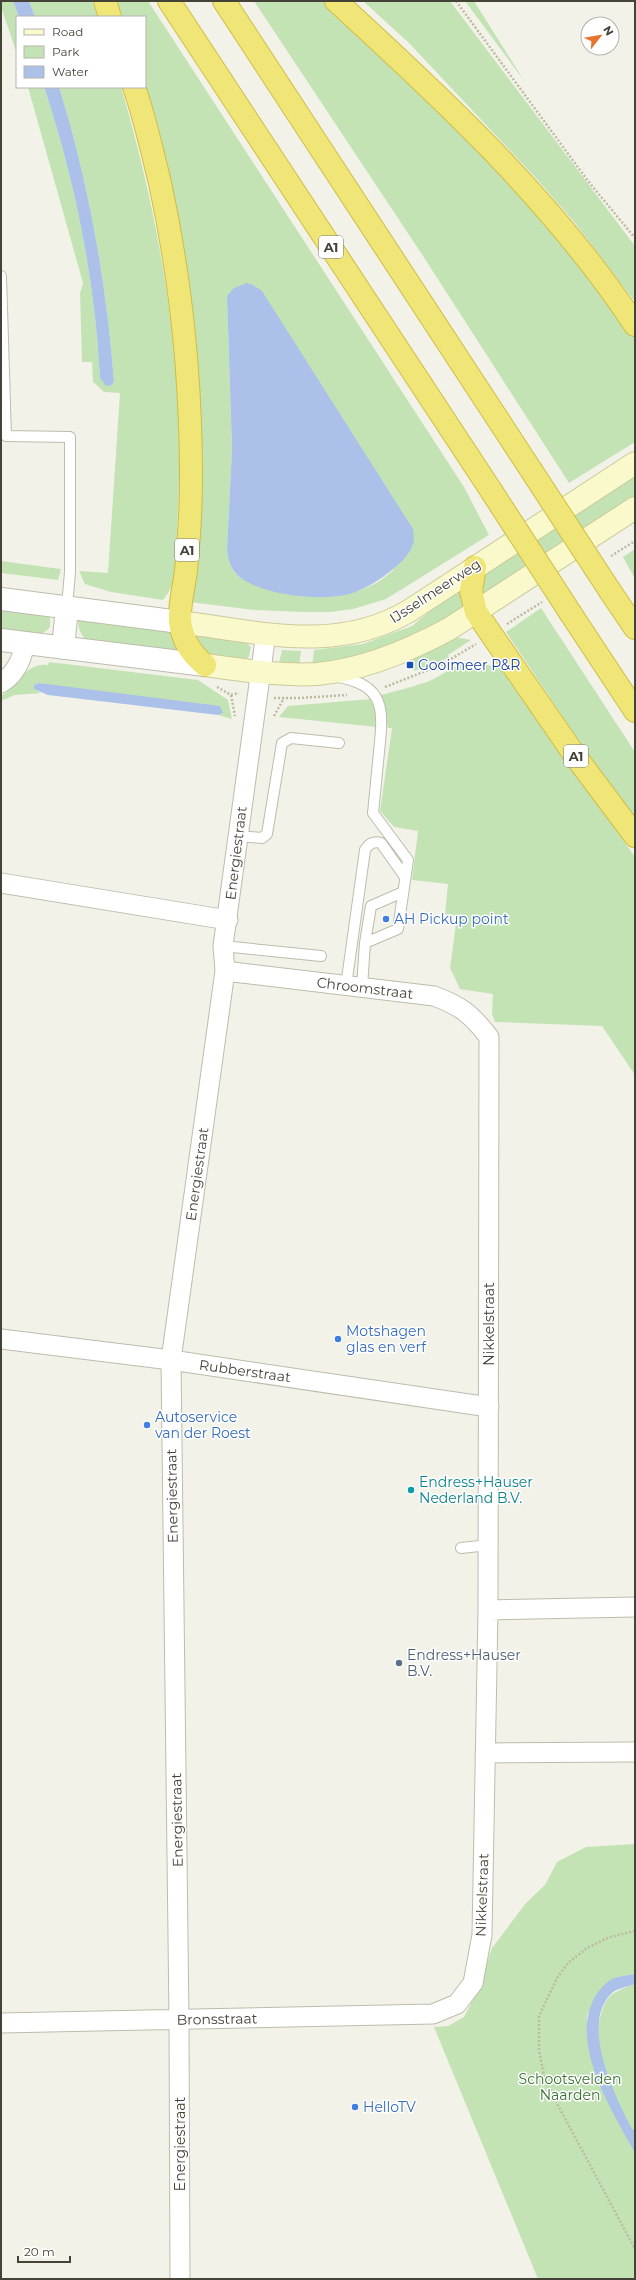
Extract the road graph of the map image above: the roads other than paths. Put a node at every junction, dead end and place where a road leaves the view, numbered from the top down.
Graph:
1 (105, 1) edge
2 (170, 1) edge
3 (224, 1) edge
4 (336, 1) edge
5 (110, 16) edge
6 (134, 88) edge
7 (1, 276) edge
8 (635, 325) edge
9 (635, 463) edge
10 (635, 508) edge
11 (475, 567) junction
12 (1, 598) edge
13 (67, 607) junction
14 (476, 612) junction
15 (180, 622) junction
16 (635, 628) edge
17 (266, 633) junction
18 (1, 640) edge
19 (24, 642) junction
20 (63, 648) junction
21 (205, 665) junction
22 (259, 672) junction
23 (318, 674) junction
24 (1, 683) edge
25 (635, 711) edge
26 (339, 744) dead end
27 (238, 836) junction
28 (635, 836) edge
29 (405, 877) junction
30 (1, 883) edge
31 (403, 892) junction
32 (228, 920) junction
33 (365, 943) junction
34 (224, 946) junction
35 (321, 956) dead end
36 (225, 971) junction
37 (354, 987) junction
38 (489, 1037) joint
39 (1, 1338) edge
40 (171, 1360) junction
41 (489, 1407) junction
42 (489, 1545) junction
43 (461, 1548) dead end
44 (635, 1607) edge
45 (488, 1610) junction
46 (635, 1752) edge
47 (484, 1753) junction
48 (433, 2014) joint
49 (179, 2020) junction
50 (1, 2023) edge
51 (180, 2279) edge

1 - 5 highway
2 - 25 highway, A1, bridge
3 - 16 highway, bridge
4 - 8 highway
6 - 15 highway, A1
7 - 13 lane
9 - 11 main road, IJsselmeerweg
10 - 14 main road
11 - 14 highway, A1
11 - 17 main road, IJsselmeerweg
12 - 13 street, IJsselmeerweg
13 - 15 street, IJsselmeerweg
13 - 20 street
14 - 23 main road
14 - 28 highway, A1
15 - 17 main road, IJsselmeerweg
15 - 21 highway, A1
17 - 22 street, Energiestraat
18 - 19 street
19 - 20 street
19 - 24 street
20 - 21 street
21 - 22 main road
22 - 23 main road
22 - 27 street, Energiestraat
23 - 29 lane
26 - 27 lane
27 - 32 street, Energiestraat
29 - 31 lane
29 - 37 lane
30 - 32 street
31 - 33 lane
31 - 33 lane
32 - 34 street, Energiestraat
33 - 37 lane
34 - 35 lane
34 - 36 street, Energiestraat
36 - 37 street, Chroomstraat
36 - 40 street, Energiestraat
37 - 38 street, Chroomstraat
38 - 41 street, Nikkelstraat
39 - 40 street, Rubberstraat
40 - 41 street, Rubberstraat
40 - 49 street, Energiestraat
41 - 42 street, Nikkelstraat
42 - 43 lane
42 - 45 street, Nikkelstraat
44 - 45 street
45 - 47 street, Nikkelstraat
46 - 47 street
47 - 48 street, Nikkelstraat
48 - 49 street, Bronsstraat
49 - 50 street, Bronsstraat
49 - 51 street, Energiestraat

